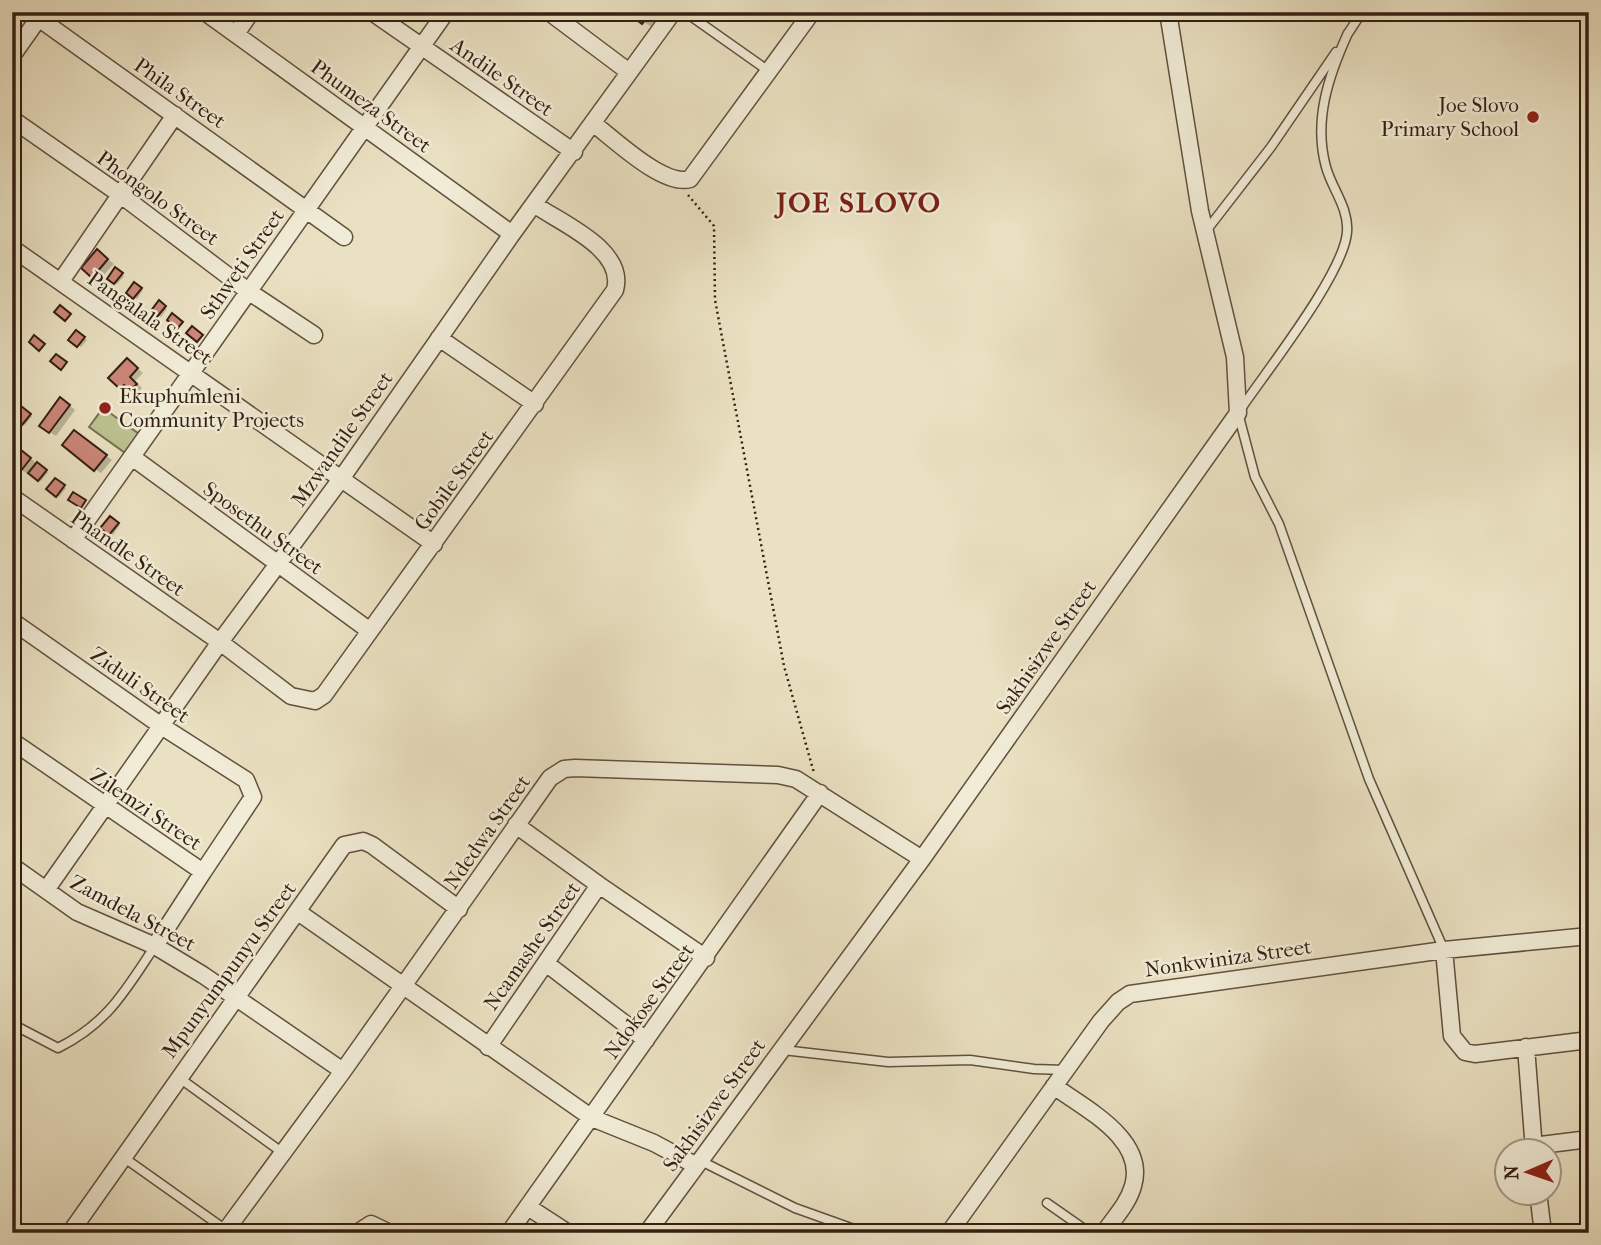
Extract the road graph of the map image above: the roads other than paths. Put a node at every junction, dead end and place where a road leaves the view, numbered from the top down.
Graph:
1 (205, 12) edge
2 (251, 12) edge
3 (372, 12) edge
4 (446, 12) edge
5 (549, 12) edge
6 (673, 12) edge
7 (685, 12) edge
8 (812, 12) edge
9 (1168, 12) edge
10 (1362, 12) edge
11 (37, 14) edge
12 (1348, 33) junction
13 (236, 34) junction
14 (422, 47) junction
15 (12, 56) edge
16 (629, 72) junction
17 (770, 72) junction
18 (175, 114) junction
19 (12, 119) edge
20 (594, 124) junction
21 (366, 128) junction
22 (574, 152) junction
23 (121, 195) junction
24 (535, 205) junction
25 (306, 209) junction
26 (1206, 231) junction
27 (512, 234) junction
28 (344, 237) dead end
29 (12, 248) edge
30 (61, 281) junction
31 (248, 291) junction
32 (314, 335) dead end
33 (439, 338) junction
34 (192, 372) junction
35 (535, 404) junction
36 (1238, 413) junction
37 (132, 457) junction
38 (341, 479) junction
39 (12, 497) edge
40 (73, 540) junction
41 (434, 544) junction
42 (278, 565) junction
43 (12, 621) edge
44 (370, 631) junction
45 (220, 642) junction
46 (163, 727) junction
47 (12, 741) edge
48 (246, 780) joint
49 (820, 793) junction
50 (105, 808) junction
51 (516, 825) junction
52 (922, 859) junction
53 (12, 866) edge
54 (203, 872) junction
55 (599, 885) junction
56 (46, 890) junction
57 (459, 909) junction
58 (298, 912) junction
59 (1589, 936) edge
60 (155, 946) junction
61 (1444, 950) junction
62 (706, 958) junction
63 (547, 964) junction
64 (402, 987) junction
65 (234, 997) junction
66 (12, 1024) edge
67 (646, 1040) junction
68 (1589, 1040) edge
69 (488, 1046) junction
70 (1526, 1047) junction
71 (781, 1050) junction
72 (1066, 1070) junction
73 (343, 1071) junction
74 (178, 1077) junction
75 (1054, 1086) junction
76 (592, 1118) junction
77 (1532, 1136) edge
78 (1589, 1139) edge
79 (1562, 1143) edge
80 (283, 1153) junction
81 (123, 1157) junction
82 (697, 1163) junction
83 (1046, 1203) dead end
84 (1539, 1206) edge
85 (528, 1207) junction
86 (225, 1231) edge
87 (70, 1233) edge
88 (357, 1233) edge
89 (390, 1233) edge
90 (509, 1233) edge
91 (568, 1233) edge
92 (647, 1233) edge
93 (864, 1233) edge
94 (949, 1233) edge
95 (1090, 1233) edge
96 (1104, 1233) edge
97 (1542, 1233) edge

1 - 13 street, Phumeza Street
2 - 13 street
3 - 14 street, Andile Street
4 - 14 street, Sthweti Street
5 - 16 street
6 - 16 street, Mzwandile Street
7 - 17 lane
8 - 17 street
9 - 26 street
10 - 12 lane
11 - 15 street
11 - 18 street, Phila Street
12 - 26 lane
12 - 36 lane
13 - 21 street, Phumeza Street
14 - 21 street, Sthweti Street
14 - 22 street, Andile Street
16 - 20 street, Mzwandile Street
17 - 20 street
18 - 23 street
18 - 25 street, Phila Street
19 - 23 street, Phongolo Street
20 - 22 street, Mzwandile Street
21 - 25 street, Sthweti Street
21 - 27 street, Phumeza Street
22 - 24 street, Mzwandile Street
23 - 30 street
23 - 31 street, Phongolo Street
24 - 27 street, Mzwandile Street
24 - 35 street, Gobile Street
25 - 28 street, Phila Street
25 - 31 street, Sthweti Street
26 - 36 street
27 - 33 street, Mzwandile Street
29 - 30 street, Pangalala Street
30 - 34 street, Pangalala Street
31 - 32 street, Phongolo Street
31 - 34 street, Sthweti Street
33 - 35 street
33 - 38 street, Mzwandile Street
34 - 37 street, Sthweti Street
34 - 38 street, Pangalala Street
35 - 41 street, Gobile Street
36 - 52 street, Sakhisizwe Street
36 - 61 lane
37 - 40 street, Sthweti Street
37 - 42 street, Sposethu Street
38 - 41 street, Pangalala Street
38 - 42 street, Mzwandile Street
39 - 40 street, Phandle Street
40 - 45 street, Phandle Street
41 - 44 street, Gobile Street
42 - 44 street, Sposethu Street
42 - 45 street, Mzwandile Street
43 - 46 street, Ziduli Street
44 - 45 street, Gobile Street
45 - 46 street, Mzwandile Street
46 - 48 street, Ziduli Street
46 - 50 street, Mzwandile Street
47 - 50 street, Zilemzi Street
48 - 54 street, Zilemzi Street
49 - 51 street, Ndedwa Street
49 - 52 street, Ndedwa Street
49 - 62 street, Ndokose Street
50 - 54 street, Zilemzi Street
50 - 56 street, Mzwandile Street
51 - 55 street, Ncamashe Street
51 - 57 street, Ndedwa Street
52 - 71 street, Sakhisizwe Street
53 - 56 street, Zamdela Street
54 - 60 street
55 - 62 street
55 - 63 street, Ncamashe Street
56 - 60 street, Zamdela Street
57 - 58 street, Mpunyumpunyu Street
57 - 64 street, Ndedwa Street
58 - 64 street
58 - 65 street, Mpunyumpunyu Street
59 - 61 street, Nonkwiniza Street
60 - 65 street, Zamdela Street
60 - 66 lane
61 - 70 street
61 - 72 street, Nonkwiniza Street
62 - 67 street, Ndokose Street
63 - 67 street
63 - 69 street, Ncamashe Street
64 - 69 street
64 - 73 street, Ndedwa Street
65 - 73 street, Zamdela Street
65 - 74 street, Mpunyumpunyu Street
67 - 76 street, Ndokose Street
68 - 70 street
69 - 76 street
70 - 77 street
71 - 72 lane
71 - 82 street, Sakhisizwe Street
72 - 75 street, Nonkwiniza Street
73 - 80 street, Ndedwa Street
74 - 80 lane
74 - 81 street, Mpunyumpunyu Street
75 - 94 street, Nonkwiniza Street
75 - 96 street
76 - 82 street
76 - 85 street, Ndokose Street
78 - 79 street
80 - 86 street, Ndedwa Street
81 - 86 lane
81 - 87 street, Mpunyumpunyu Street
82 - 92 street, Sakhisizwe Street
82 - 93 lane
83 - 95 lane
84 - 97 street
85 - 90 street, Ndokose Street
85 - 91 street
88 - 89 street

